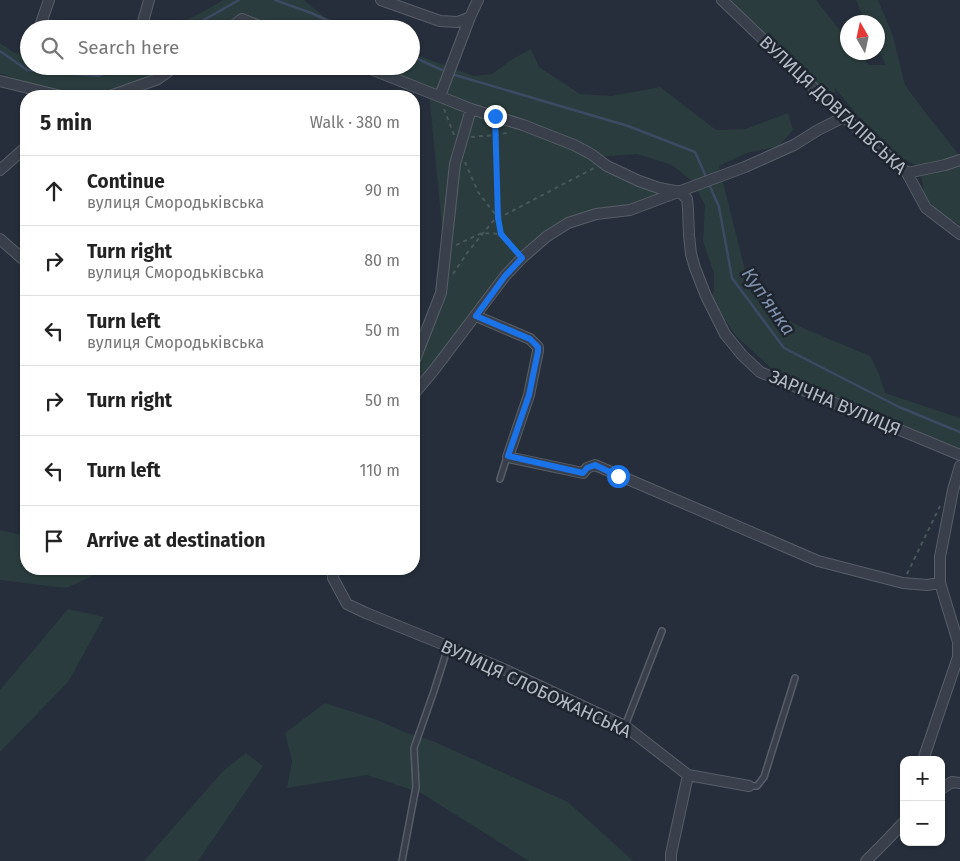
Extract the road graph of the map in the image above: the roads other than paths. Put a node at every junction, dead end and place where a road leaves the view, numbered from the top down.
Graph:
1 (49, 0) edge
2 (149, 0) edge
3 (381, 0) edge
4 (478, 0) edge
5 (722, 0) edge
6 (470, 16) junction
7 (42, 20) edge
8 (143, 20) edge
9 (164, 75) edge
10 (385, 75) edge
11 (0, 81) edge
12 (37, 90) edge
13 (127, 90) edge
14 (440, 96) junction
15 (471, 109) junction
16 (844, 117) junction
17 (20, 152) edge
18 (960, 160) edge
19 (0, 170) edge
20 (907, 174) junction
21 (680, 192) junction
22 (960, 234) edge
23 (0, 239) edge
24 (20, 257) edge
25 (476, 316) junction
26 (420, 347) edge
27 (420, 387) edge
28 (960, 455) edge
29 (508, 456) junction
30 (960, 466) edge
31 (500, 479) dead end
32 (333, 575) edge
33 (940, 583) junction
34 (662, 631) dead end
35 (448, 647) junction
36 (795, 678) dead end
37 (625, 726) junction
38 (923, 756) edge
39 (688, 775) junction
40 (960, 783) edge
41 (748, 786) joint
42 (945, 786) edge
43 (900, 826) edge
44 (402, 861) edge
45 (671, 861) edge
46 (866, 861) edge

1 - 7 street
2 - 8 street
3 - 6 street
4 - 6 street
5 - 16 street, ВУЛИЦЯ ДОВГАЛІВСЬКА
6 - 14 street
9 - 13 street
10 - 14 street
11 - 12 street
14 - 15 street
15 - 21 street
15 - 26 street
16 - 20 street, ВУЛИЦЯ ДОВГАЛІВСЬКА
16 - 21 street
17 - 19 street
18 - 20 street
20 - 22 street, ВУЛИЦЯ ДОВГАЛІВСЬКА
21 - 25 street
21 - 28 street, ЗАРІЧНА ВУЛИЦЯ
23 - 24 street
25 - 27 street
25 - 29 street
29 - 31 lane
29 - 33 street
30 - 33 street
32 - 35 street, ВУЛИЦЯ СЛОБОЖАНСЬКА
33 - 38 street
34 - 37 lane
35 - 37 street, ВУЛИЦЯ СЛОБОЖАНСЬКА
35 - 44 lane
36 - 41 lane
37 - 39 street, ВУЛИЦЯ СЛОБОЖАНСЬКА
39 - 41 street, ВУЛИЦЯ СЛОБОЖАНСЬКА
39 - 45 street
40 - 42 street
43 - 46 street

